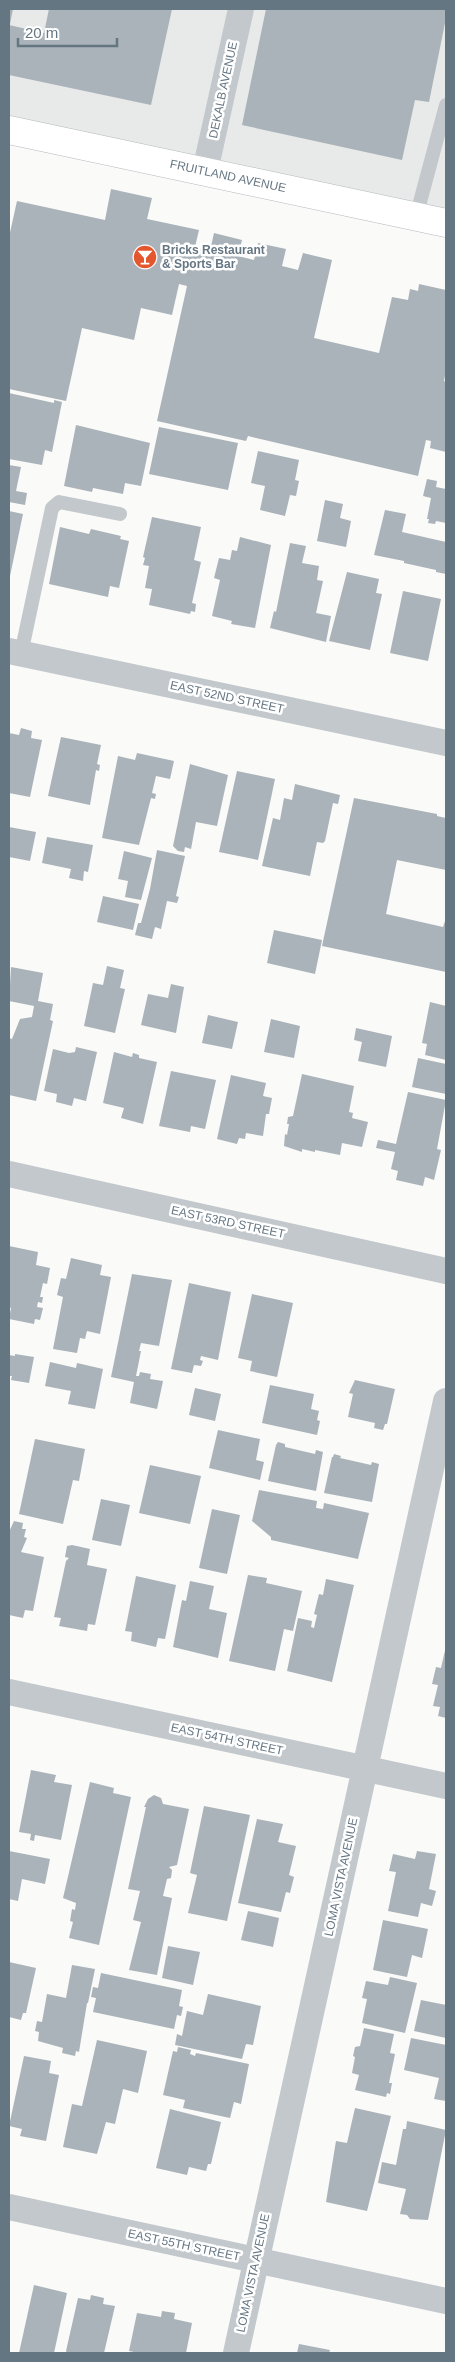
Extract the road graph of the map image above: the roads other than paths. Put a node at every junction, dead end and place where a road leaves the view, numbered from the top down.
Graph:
1 (241, 9) edge
2 (446, 105) edge
3 (9, 130) edge
4 (205, 172) junction
5 (416, 217) junction
6 (446, 223) edge
7 (120, 514) dead end
8 (15, 653) edge
9 (446, 743) edge
10 (9, 1174) edge
11 (446, 1271) edge
12 (446, 1401) edge
13 (9, 1692) edge
14 (365, 1769) junction
15 (446, 1786) edge
16 (9, 2208) edge
17 (256, 2260) junction
18 (446, 2301) edge
19 (236, 2353) edge

1 - 4 street, DEKALB AVENUE
2 - 5 lane
3 - 4 street, FRUITLAND AVENUE
4 - 5 street, FRUITLAND AVENUE
5 - 6 street, FRUITLAND AVENUE
7 - 8 lane
8 - 9 street, EAST 52ND STREET
10 - 11 street, EAST 53RD STREET
12 - 14 street, LOMA VISTA AVENUE
13 - 14 street, EAST 54TH STREET
14 - 15 street, EAST 54TH STREET
14 - 17 street, LOMA VISTA AVENUE
16 - 17 street, EAST 55TH STREET
17 - 18 street, EAST 55TH STREET
17 - 19 street, LOMA VISTA AVENUE

